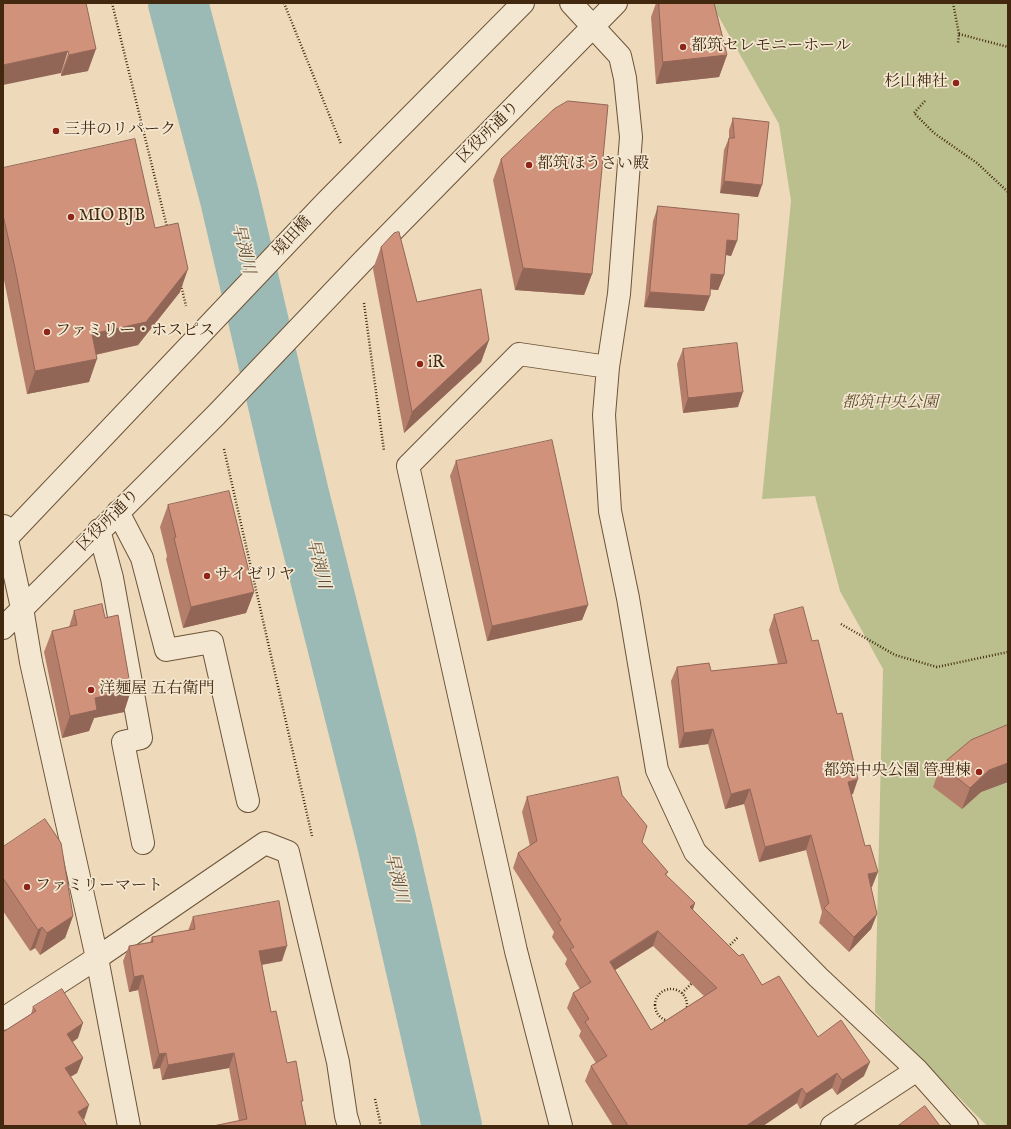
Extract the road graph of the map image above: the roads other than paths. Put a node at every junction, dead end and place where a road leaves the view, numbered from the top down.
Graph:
1 (524, 3) edge
2 (571, 3) edge
3 (616, 3) edge
4 (593, 27) junction
5 (608, 367) junction
6 (118, 512) junction
7 (99, 530) junction
8 (4, 534) edge
9 (22, 608) junction
10 (3, 628) edge
11 (248, 801) dead end
12 (143, 844) dead end
13 (97, 958) junction
14 (3, 1019) edge
15 (917, 1070) junction
16 (129, 1126) edge
17 (348, 1126) edge
18 (561, 1126) edge
19 (832, 1126) edge
20 (967, 1126) edge

1 - 8 street, 境田橋
2 - 4 street
3 - 4 street, 区役所通り
4 - 5 street
4 - 6 street, 区役所通り
5 - 15 street
5 - 18 street
6 - 7 street, 区役所通り
6 - 11 street
7 - 9 street, 区役所通り
7 - 12 street
8 - 9 street
9 - 10 street, 区役所通り
9 - 13 street
13 - 14 street
13 - 16 street
13 - 17 street
15 - 19 street
15 - 20 street

